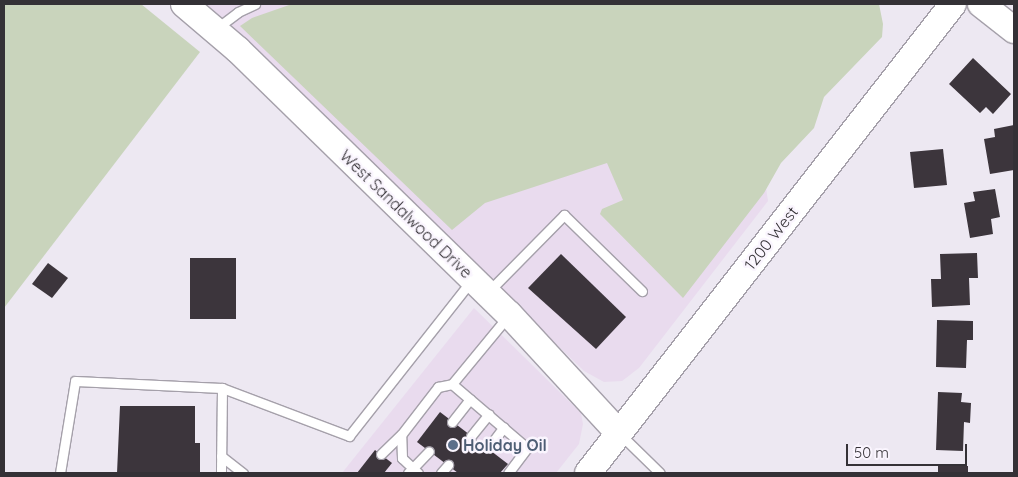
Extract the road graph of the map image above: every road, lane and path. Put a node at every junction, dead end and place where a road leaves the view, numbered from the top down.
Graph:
1 (184, 4) edge
2 (255, 4) edge
3 (954, 4) edge
4 (980, 4) edge
5 (215, 30) junction
6 (1014, 30) edge
7 (480, 286) junction
8 (642, 291) dead end
9 (509, 314) junction
10 (452, 384) junction
11 (222, 388) junction
12 (470, 399) junction
13 (489, 414) junction
14 (452, 422) dead end
15 (504, 428) junction
16 (619, 433) junction
17 (401, 435) junction
18 (471, 436) dead end
19 (488, 448) dead end
20 (429, 451) dead end
21 (381, 454) dead end
22 (221, 456) junction
23 (448, 465) dead end
24 (413, 472) edge
25 (60, 473) edge
26 (221, 473) edge
27 (243, 473) edge
28 (441, 473) edge
29 (508, 473) edge
30 (588, 473) edge
31 (660, 473) edge

1 - 5 street, West Sandalwood Drive
2 - 5 lane
3 - 16 street, 1200 West
4 - 6 street
5 - 7 street, West Sandalwood Drive
7 - 8 lane
7 - 9 street, West Sandalwood Drive
7 - 11 lane
9 - 10 lane
9 - 16 street, West Sandalwood Drive
10 - 12 lane
10 - 17 lane
11 - 22 lane
11 - 25 lane
12 - 13 lane
12 - 14 lane
13 - 15 lane
13 - 18 lane
15 - 19 lane
15 - 29 lane
16 - 30 street, 1200 West
16 - 31 lane
17 - 21 lane
17 - 24 lane
20 - 24 lane
22 - 26 lane
22 - 27 lane
23 - 28 lane

